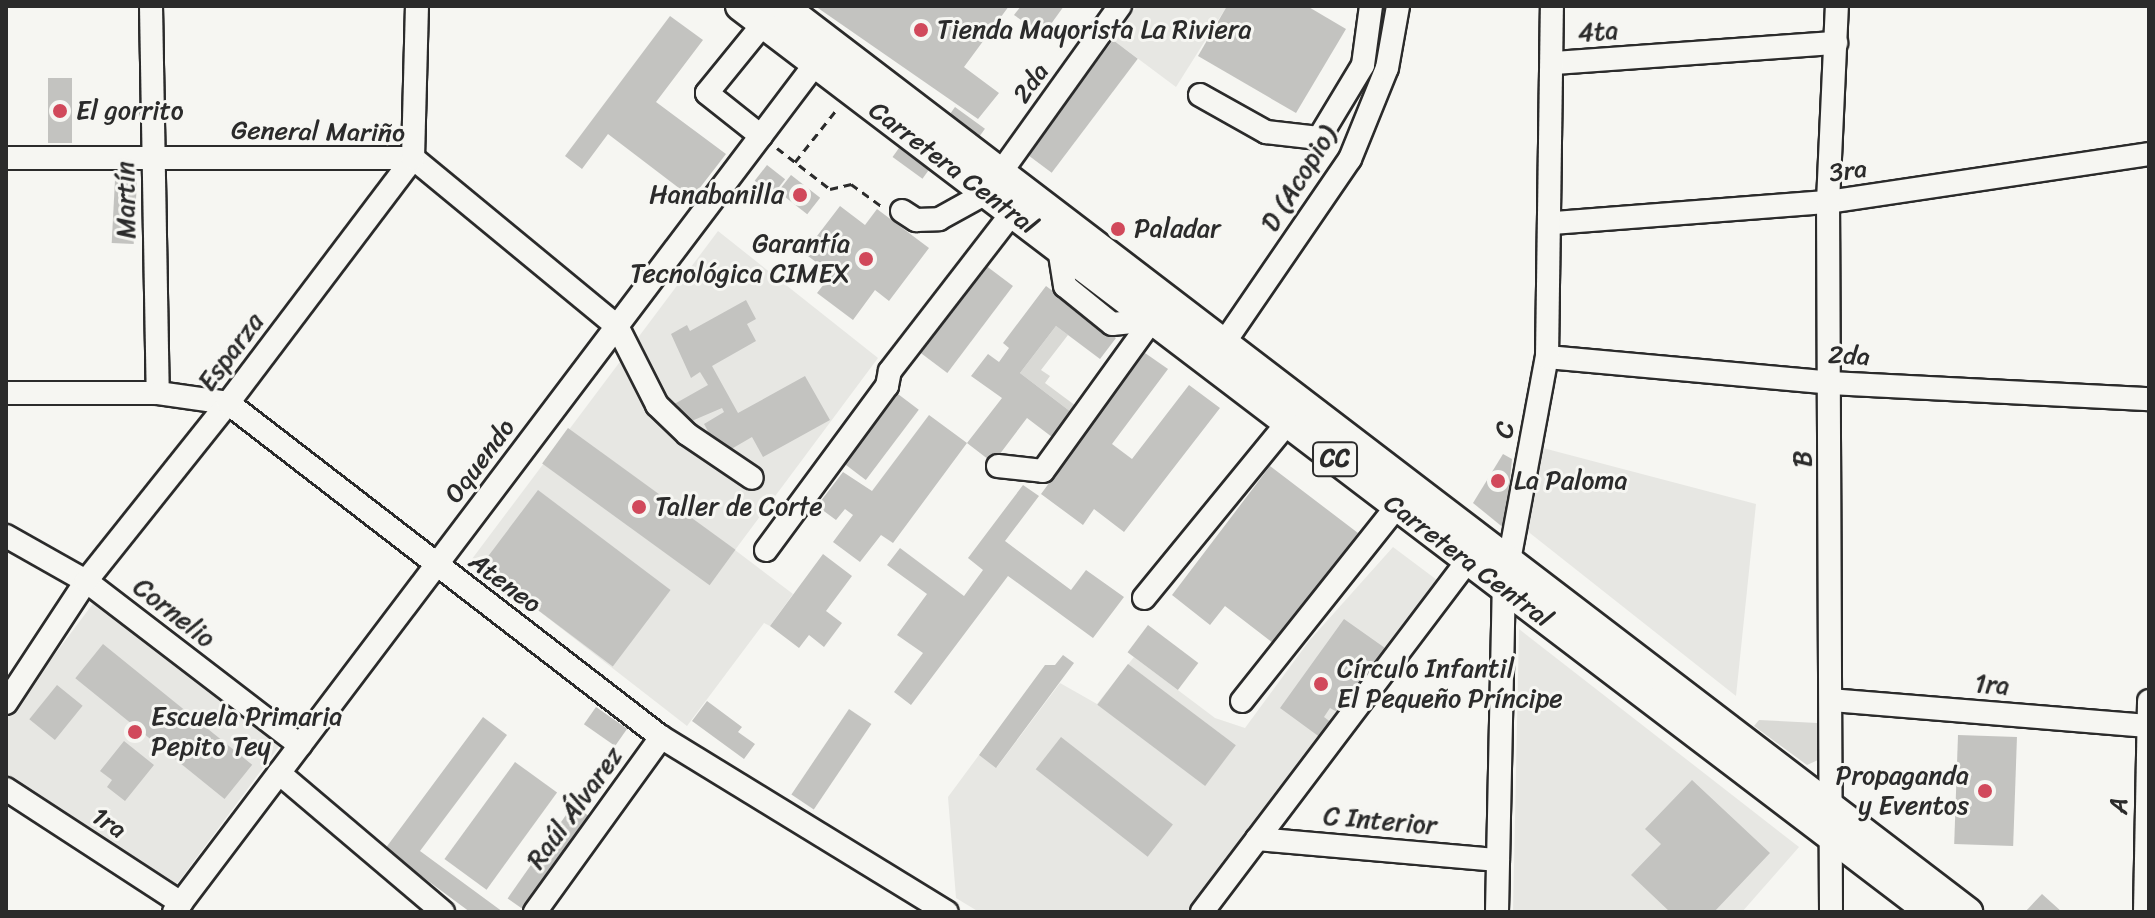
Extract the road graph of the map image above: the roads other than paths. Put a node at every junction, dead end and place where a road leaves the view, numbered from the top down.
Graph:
1 (151, 6) edge
2 (417, 6) edge
3 (740, 6) edge
4 (1120, 6) edge
5 (1371, 6) edge
6 (1398, 6) edge
7 (1552, 6) edge
8 (1837, 6) edge
9 (775, 12) edge
10 (1836, 43) junction
11 (823, 53) junction
12 (1555, 63) junction
13 (1200, 95) dead end
14 (761, 136) junction
15 (2149, 154) edge
16 (6, 158) edge
17 (153, 158) junction
18 (413, 158) junction
19 (994, 183) junction
20 (1828, 202) junction
21 (1020, 203) junction
22 (898, 213) road end
23 (1553, 223) junction
24 (1152, 320) junction
25 (617, 326) junction
26 (1217, 353) junction
27 (1547, 357) junction
28 (1831, 383) junction
29 (6, 393) edge
30 (158, 393) junction
31 (2149, 399) edge
32 (228, 403) junction
33 (1295, 413) junction
34 (998, 466) dead end
35 (752, 478) dead end
36 (1397, 506) junction
37 (6, 536) edge
38 (766, 550) dead end
39 (1475, 550) junction
40 (436, 565) junction
41 (1506, 574) junction
42 (86, 581) junction
43 (1144, 598) dead end
44 (1831, 700) junction
45 (1242, 701) dead end
46 (2149, 701) edge
47 (6, 703) edge
48 (2149, 726) edge
49 (661, 737) junction
50 (300, 745) junction
51 (279, 773) junction
52 (6, 789) edge
53 (1831, 807) junction
54 (1832, 838) junction
55 (1257, 839) junction
56 (1498, 860) junction
57 (178, 908) edge
58 (443, 912) edge
59 (535, 912) edge
60 (947, 912) edge
61 (1202, 912) edge
62 (1497, 912) edge
63 (1831, 912) edge
64 (1930, 912) edge
65 (1968, 912) edge
66 (2145, 912) edge

1 - 17 street, Martín
2 - 18 street
3 - 9 main road, Carretera Central / CC
4 - 19 street, 2da
5 - 13 street
6 - 26 street, D (Acopio)
7 - 12 street, C
8 - 10 street, B
9 - 11 main road, Carretera Central / CC
9 - 14 street
10 - 12 street, 4ta
10 - 20 street, B
11 - 14 street, Oquendo
11 - 19 main road, Carretera Central / CC
12 - 23 street, C
14 - 25 street, Oquendo
15 - 20 street, 3ra
16 - 17 street, General Mariño
17 - 18 street, General Mariño
17 - 30 street, Martín
18 - 25 street, General Mariño
18 - 32 street, Esparza
19 - 21 main road, Carretera Central / CC
19 - 22 street
20 - 23 street, 3ra
20 - 28 street, B
21 - 24 main road, Carretera Central / CC
21 - 26 main road, Carretera Central / CC
21 - 38 street
23 - 27 street, C
24 - 26 main road, Carretera Central / CC
24 - 34 street
25 - 35 street
25 - 40 street, Oquendo
26 - 33 main road, Carretera Central / CC
27 - 28 street, 2da
27 - 41 street, C
28 - 31 street, 2da
28 - 44 street, B
29 - 30 street, Ateneo
30 - 32 street, Ateneo
32 - 40 street, Ateneo
32 - 42 street, Esparza
33 - 36 main road, Carretera Central / CC
33 - 39 main road, Carretera Central / CC
33 - 43 street
36 - 39 main road, Carretera Central / CC
36 - 45 street
37 - 42 street, Cornelio
39 - 41 main road, Carretera Central / CC
39 - 55 street
40 - 49 street, Ateneo
40 - 50 street, Oquendo
41 - 53 main road, Carretera Central / CC
41 - 54 main road, Carretera Central / CC
41 - 56 street, C
42 - 47 street, Esparza
42 - 50 street, Cornelio
44 - 48 street, 1ra
44 - 53 street, B
46 - 48 street, A
48 - 66 street, A
49 - 59 street, Raúl Álvarez
49 - 60 street, Ateneo
50 - 51 street, Oquendo
51 - 57 street, Oquendo
51 - 58 street
52 - 57 street, 1ra
53 - 54 street, B
53 - 65 main road, Carretera Central / CC
54 - 63 street, B
54 - 64 main road, Carretera Central / CC
55 - 56 street, C Interior
55 - 61 street
56 - 62 street, C

